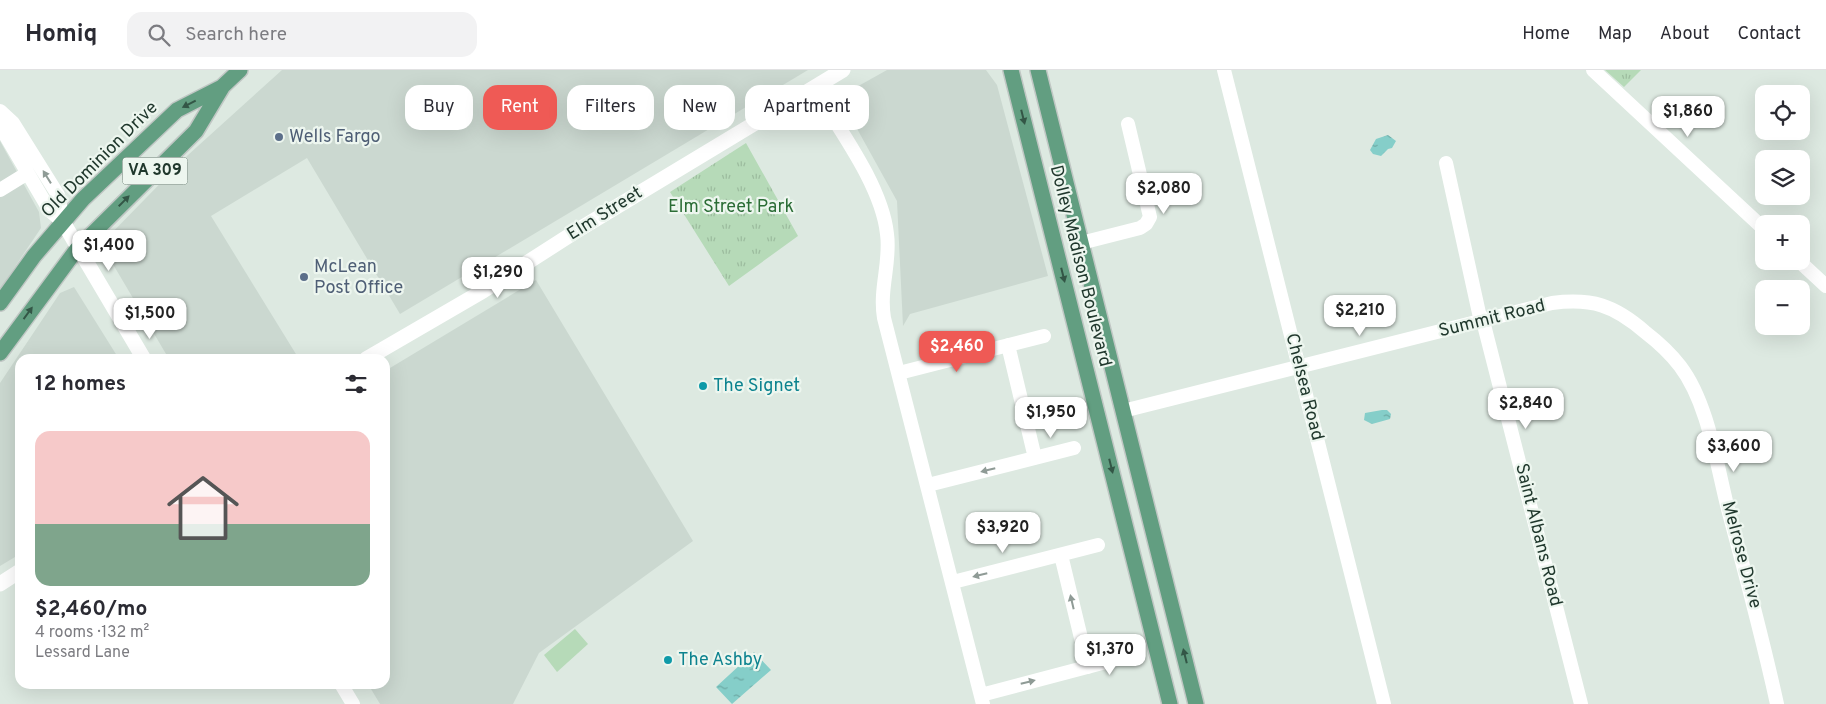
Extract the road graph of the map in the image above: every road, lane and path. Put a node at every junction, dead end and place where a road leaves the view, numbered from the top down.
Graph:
1 (240, 70) edge
2 (844, 70) edge
3 (1011, 70) edge
4 (1038, 70) edge
5 (1224, 70) edge
6 (1592, 70) edge
7 (819, 85) edge
8 (223, 86) junction
9 (0, 111) edge
10 (1128, 124) dead end
11 (0, 126) edge
12 (745, 130) edge
13 (839, 130) edge
14 (1446, 163) dead end
15 (26, 174) junction
16 (0, 190) edge
17 (1755, 221) edge
18 (63, 222) junction
19 (1081, 243) junction
20 (77, 249) junction
21 (1809, 270) edge
22 (1826, 286) edge
23 (0, 302) edge
24 (1599, 304) joint
25 (1484, 321) junction
26 (1044, 336) dead end
27 (1008, 345) junction
28 (0, 353) edge
29 (141, 354) edge
30 (375, 354) edge
31 (1299, 367) junction
32 (899, 373) junction
33 (1123, 411) junction
34 (1074, 448) dead end
35 (1035, 458) junction
36 (928, 485) junction
37 (1098, 546) dead end
38 (1061, 555) junction
39 (15, 574) edge
40 (953, 582) junction
41 (0, 584) edge
42 (1124, 657) dead end
43 (1088, 667) junction
44 (344, 689) edge
45 (982, 699) edge
46 (353, 704) edge
47 (1170, 704) edge
48 (1196, 704) edge
49 (1384, 704) edge
50 (1581, 704) edge
51 (1777, 704) edge

1 - 8 main road, Old Dominion Drive / VA 309
2 - 7 street, Elm Street
3 -> 47 main road, Dolley Madison Boulevard
4 - 19 main road, Dolley Madison Boulevard
5 - 31 street, Chelsea Road
6 - 17 street
8 -> 18 main road, Old Dominion Drive / VA 309
20 -> 8 main road, Old Dominion Drive / VA 309
18 -> 9 street
10 - 19 street
11 - 15 street
12 - 30 street, Elm Street
13 - 32 street
14 - 25 street, Saint Albans Road
15 - 16 street
15 - 18 street
18 - 20 street
18 - 23 main road, Old Dominion Drive / VA 309
19 - 33 main road, Dolley Madison Boulevard
28 -> 20 main road, Old Dominion Drive / VA 309
20 - 29 street
21 - 22 street
24 - 25 street, Summit Road
24 - 51 street, Melrose Drive
25 - 31 street, Summit Road
25 - 50 street, Saint Albans Road
26 - 27 street
27 - 32 street
27 - 35 street
31 - 33 street, Summit Road
31 - 49 street, Chelsea Road
32 - 36 street
48 -> 33 main road, Dolley Madison Boulevard
34 - 35 street
35 -> 36 street
36 - 40 street
37 - 38 street
38 -> 40 street
43 -> 38 street
39 - 41 street
40 - 45 street
42 - 43 street
45 -> 43 street
44 - 46 street

